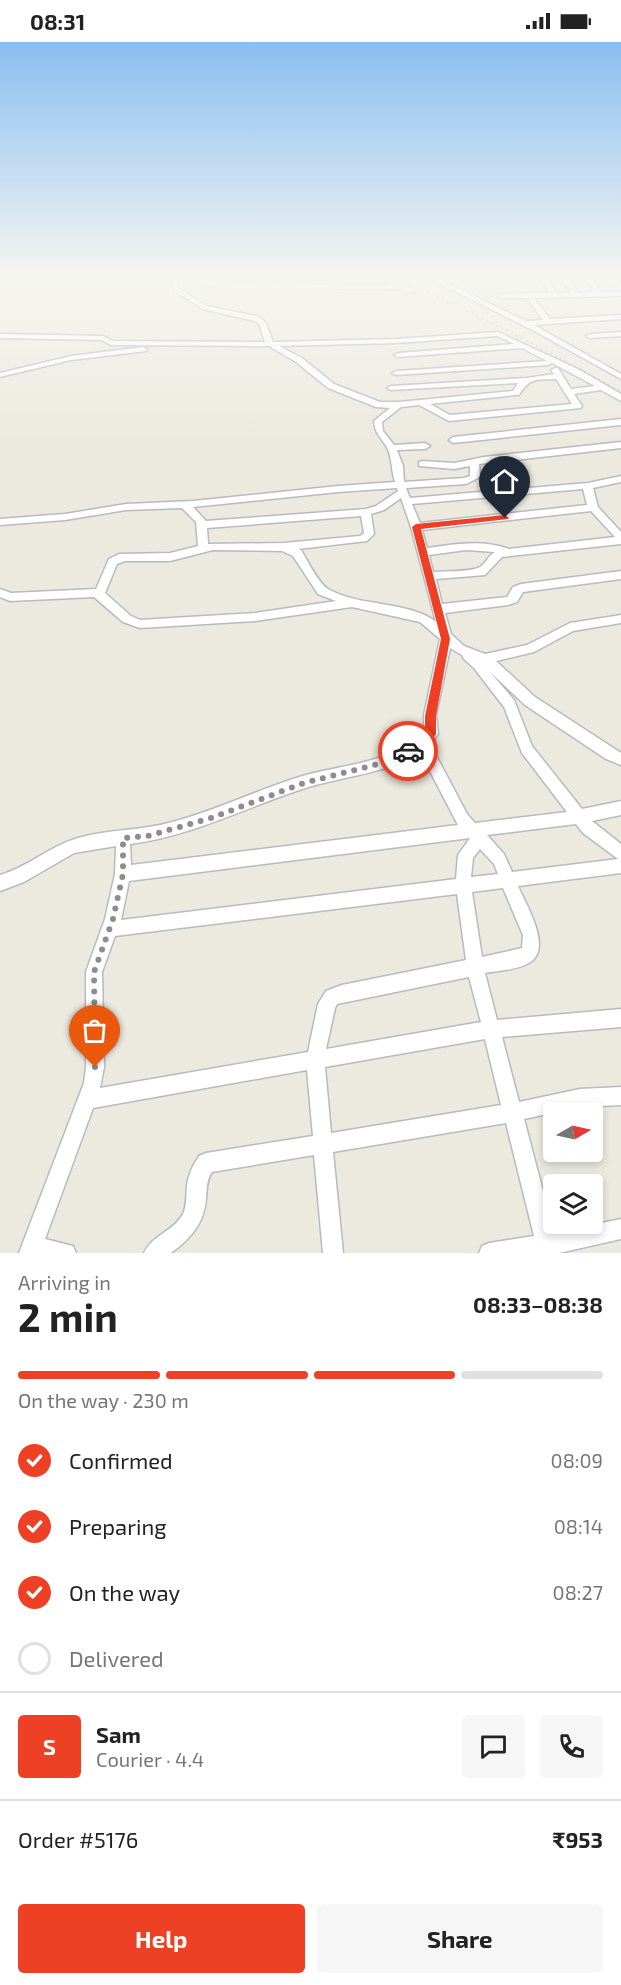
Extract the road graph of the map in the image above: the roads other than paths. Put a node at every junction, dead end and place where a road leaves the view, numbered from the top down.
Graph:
1 (266, 334) edge
2 (549, 334) edge
3 (562, 334) edge
4 (621, 334) edge
5 (0, 336) edge
6 (590, 336) dead end
7 (400, 341) junction
8 (152, 343) junction
9 (270, 344) junction
10 (524, 346) junction
11 (541, 354) junction
12 (398, 355) junction
13 (548, 363) junction
14 (621, 372) edge
15 (396, 373) junction
16 (0, 375) edge
17 (558, 376) junction
18 (621, 377) edge
19 (527, 380) junction
20 (603, 387) junction
21 (391, 388) junction
22 (568, 392) junction
23 (621, 398) edge
24 (421, 403) junction
25 (379, 405) junction
26 (399, 405) junction
27 (621, 422) edge
28 (453, 440) dead end
29 (621, 445) edge
30 (425, 446) dead end
31 (392, 448) junction
32 (474, 462) junction
33 (422, 464) dead end
34 (621, 479) edge
35 (588, 486) junction
36 (403, 493) junction
37 (184, 504) junction
38 (593, 508) junction
39 (366, 512) junction
40 (0, 522) edge
41 (203, 525) junction
42 (416, 527) junction
43 (621, 538) edge
44 (203, 547) junction
45 (284, 547) junction
46 (423, 552) junction
47 (508, 553) junction
48 (621, 575) edge
49 (430, 576) junction
50 (0, 593) edge
51 (99, 594) junction
52 (353, 603) junction
53 (439, 609) junction
54 (621, 619) edge
55 (446, 639) junction
56 (460, 649) junction
57 (485, 659) junction
58 (423, 744) junction
59 (621, 759) edge
60 (621, 808) edge
61 (579, 817) junction
62 (475, 835) junction
63 (123, 838) junction
64 (621, 853) edge
65 (621, 866) edge
66 (123, 874) junction
67 (508, 880) junction
68 (0, 882) edge
69 (463, 885) junction
70 (110, 929) junction
71 (475, 967) junction
72 (621, 1018) edge
73 (492, 1029) junction
74 (315, 1060) junction
75 (621, 1096) edge
76 (89, 1099) junction
77 (514, 1112) junction
78 (323, 1144) junction
79 (621, 1229) edge
80 (548, 1249) edge
81 (31, 1253) edge
82 (66, 1253) edge
83 (154, 1253) edge
84 (333, 1253) edge
85 (489, 1253) edge

1 - 9 street
2 - 18 street
3 - 14 street
4 - 6 street
5 - 8 street
7 - 9 street
7 - 10 street
7 - 12 street
8 - 9 street
8 - 16 street
9 - 25 street
10 - 11 street
10 - 12 street
11 - 13 street
11 - 20 street
12 - 15 street
13 - 15 street
13 - 17 street
15 - 21 street
17 - 19 street
17 - 22 street
19 - 21 street
19 - 24 street
20 - 22 street
20 - 23 street
21 - 25 street
22 - 24 street
24 - 26 street
25 - 26 street
26 - 31 street
27 - 28 street
29 - 32 street
30 - 31 street
31 - 36 street
32 - 33 street
32 - 36 street
34 - 35 street
35 - 36 street
35 - 38 street
36 - 37 street
36 - 39 street
36 - 42 street
37 - 40 street
37 - 41 street
38 - 42 street
38 - 43 street
39 - 41 street
39 - 45 street
41 - 44 street
42 - 46 street
43 - 47 street
44 - 45 street
44 - 51 street
45 - 52 street
46 - 47 street
46 - 49 street
47 - 49 street
48 - 53 street
49 - 53 street
50 - 51 street
51 - 52 street
52 - 55 street
53 - 55 street
54 - 57 street
55 - 56 street
55 - 58 street
56 - 57 street
56 - 61 street
57 - 59 street
58 - 62 street
58 - 63 street
60 - 61 street
61 - 62 street
61 - 64 street
62 - 66 street
62 - 67 street
62 - 69 street
63 - 66 street
63 - 68 street
65 - 67 street
66 - 70 street
67 - 69 street
67 - 71 street
69 - 70 street
69 - 71 street
70 - 76 street
71 - 73 street
71 - 74 street
72 - 73 street
73 - 74 street
73 - 77 street
74 - 76 street
74 - 78 street
75 - 77 street
76 - 81 street
77 - 78 street
77 - 80 street
78 - 83 street
78 - 84 street
79 - 80 street
80 - 85 street
81 - 82 street

